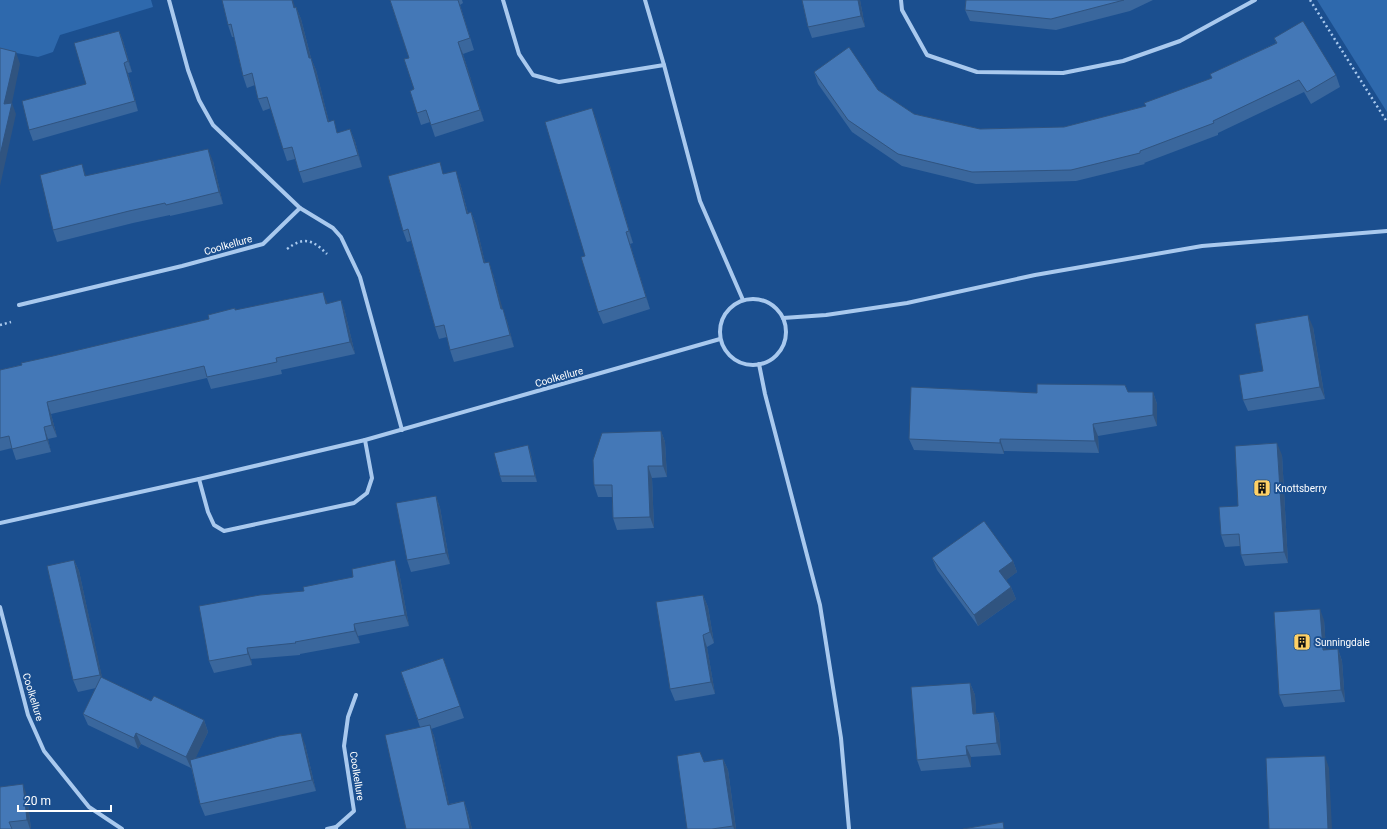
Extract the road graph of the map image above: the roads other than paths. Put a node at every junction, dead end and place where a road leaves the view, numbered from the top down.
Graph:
1 (169, 0) edge
2 (504, 0) edge
3 (645, 0) edge
4 (901, 0) edge
5 (1255, 0) edge
6 (664, 65) junction
7 (300, 208) junction
8 (1387, 230) edge
9 (743, 300) junction
10 (19, 305) dead end
11 (783, 318) junction
12 (720, 340) junction
13 (759, 364) junction
14 (402, 430) junction
15 (365, 440) junction
16 (199, 479) junction
17 (0, 523) edge
18 (0, 607) edge
19 (356, 695) dead end
20 (336, 828) edge
21 (122, 829) edge
22 (327, 829) edge
23 (849, 829) edge

1 - 7 street
2 - 6 street
3 - 6 street
4 - 5 street
6 - 9 street
7 - 10 street, Coolkellure
7 - 14 street
8 - 11 street
9 - 11 street
9 - 12 street
11 - 13 street
12 - 13 street
12 - 14 street, Coolkellure
13 - 23 street
14 - 15 street, Coolkellure
15 - 16 street, Coolkellure
15 - 16 street
16 - 17 street, Coolkellure
18 - 21 street, Coolkellure
19 - 20 street, Coolkellure
20 - 22 street, Coolkellure

